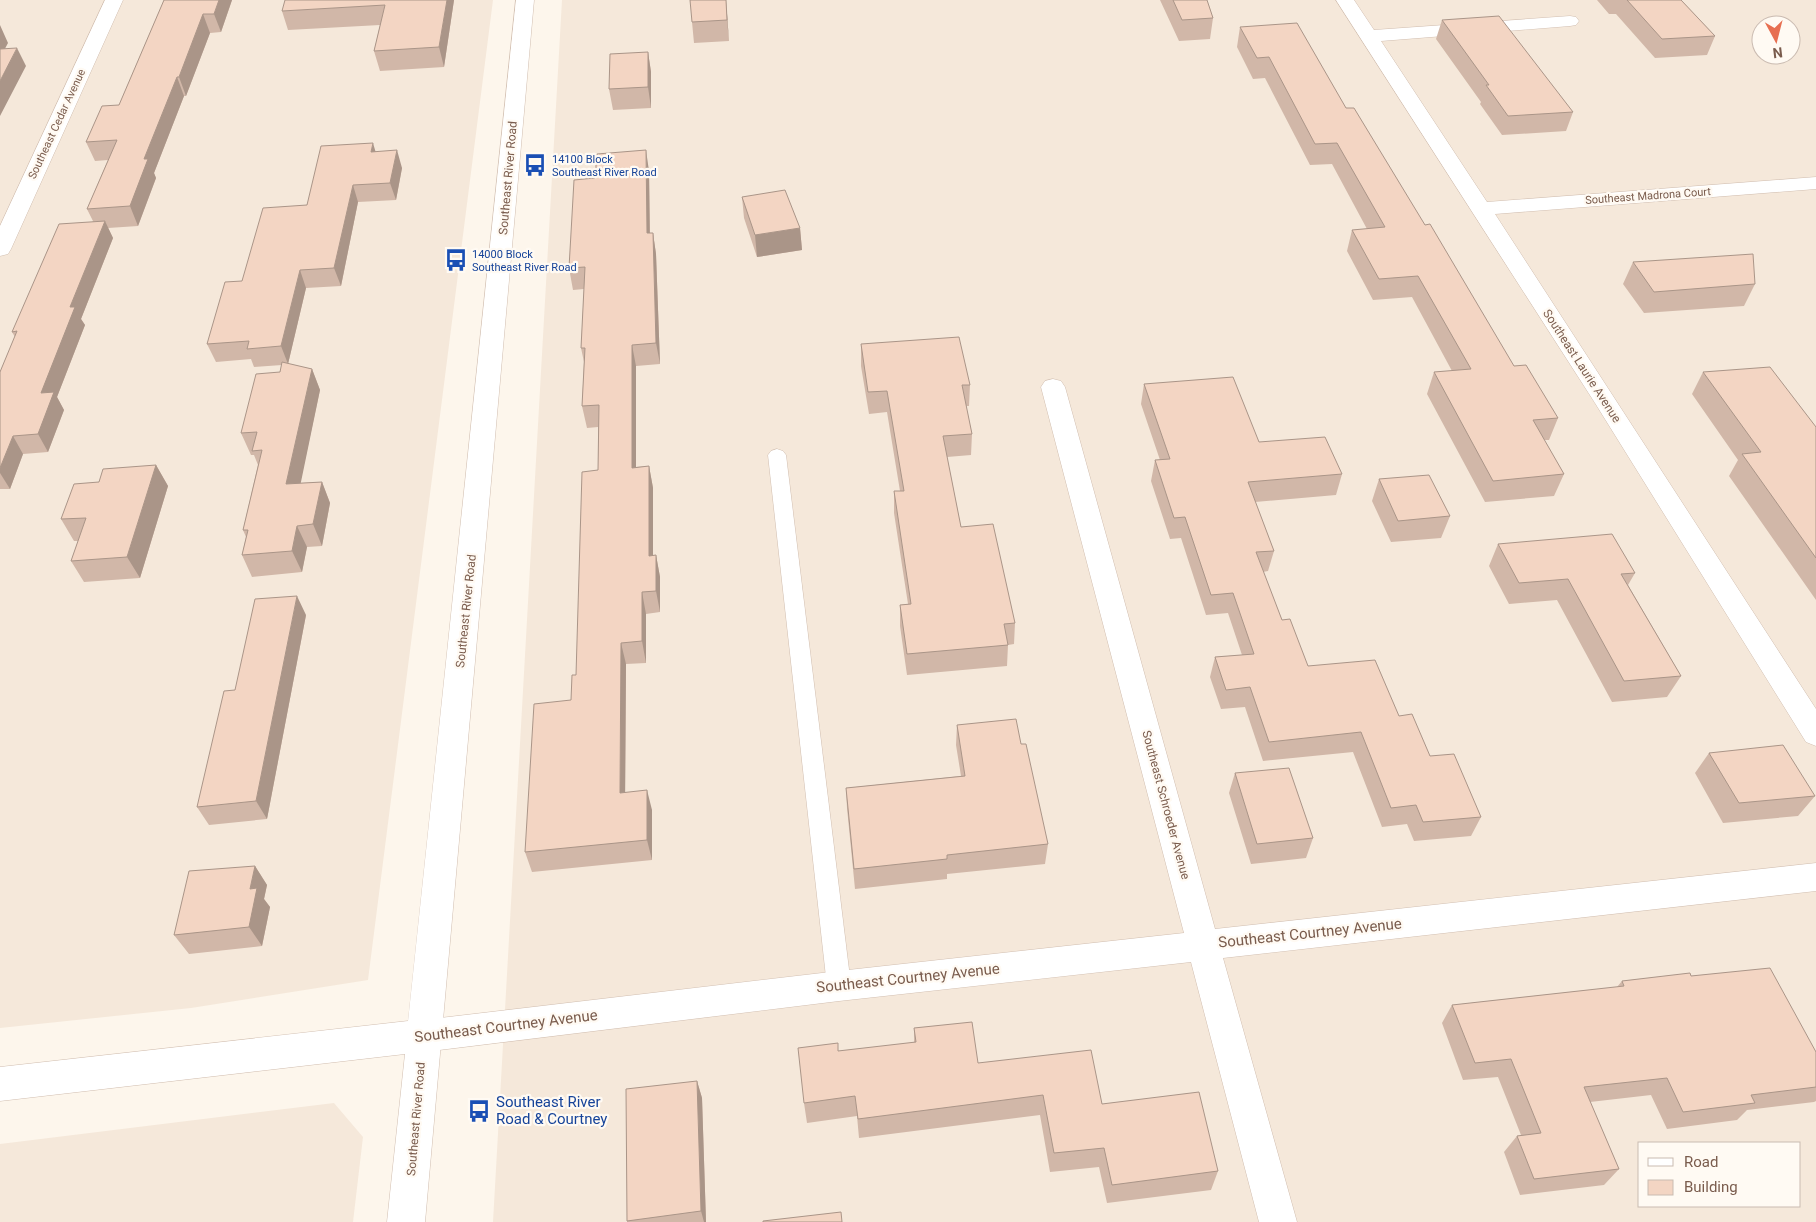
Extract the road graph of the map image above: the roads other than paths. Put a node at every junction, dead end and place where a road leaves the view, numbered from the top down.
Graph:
1 (114, 0) edge
2 (525, 0) edge
3 (1345, 0) edge
4 (1570, 21) dead end
5 (1368, 36) junction
6 (1816, 183) edge
7 (1479, 209) junction
8 (0, 249) edge
9 (1053, 388) dead end
10 (777, 455) dead end
11 (1816, 734) edge
12 (1816, 877) edge
13 (1204, 945) junction
14 (839, 986) junction
15 (423, 1036) junction
16 (0, 1084) edge
17 (406, 1222) edge
18 (1278, 1222) edge

1 - 8 street, Southeast Cedar Avenue
2 - 15 street, Southeast River Road
3 - 5 street, Southeast Laurie Avenue
4 - 5 street
5 - 7 street, Southeast Laurie Avenue
6 - 7 street, Southeast Madrona Court
7 - 11 street, Southeast Laurie Avenue
9 - 13 street, Southeast Schroeder Avenue
10 - 14 lane
12 - 13 street, Southeast Courtney Avenue
13 - 14 street, Southeast Courtney Avenue
13 - 18 street, Southeast Schroeder Avenue
14 - 15 street, Southeast Courtney Avenue
15 - 16 street, Southeast Courtney Avenue
15 - 17 street, Southeast River Road

